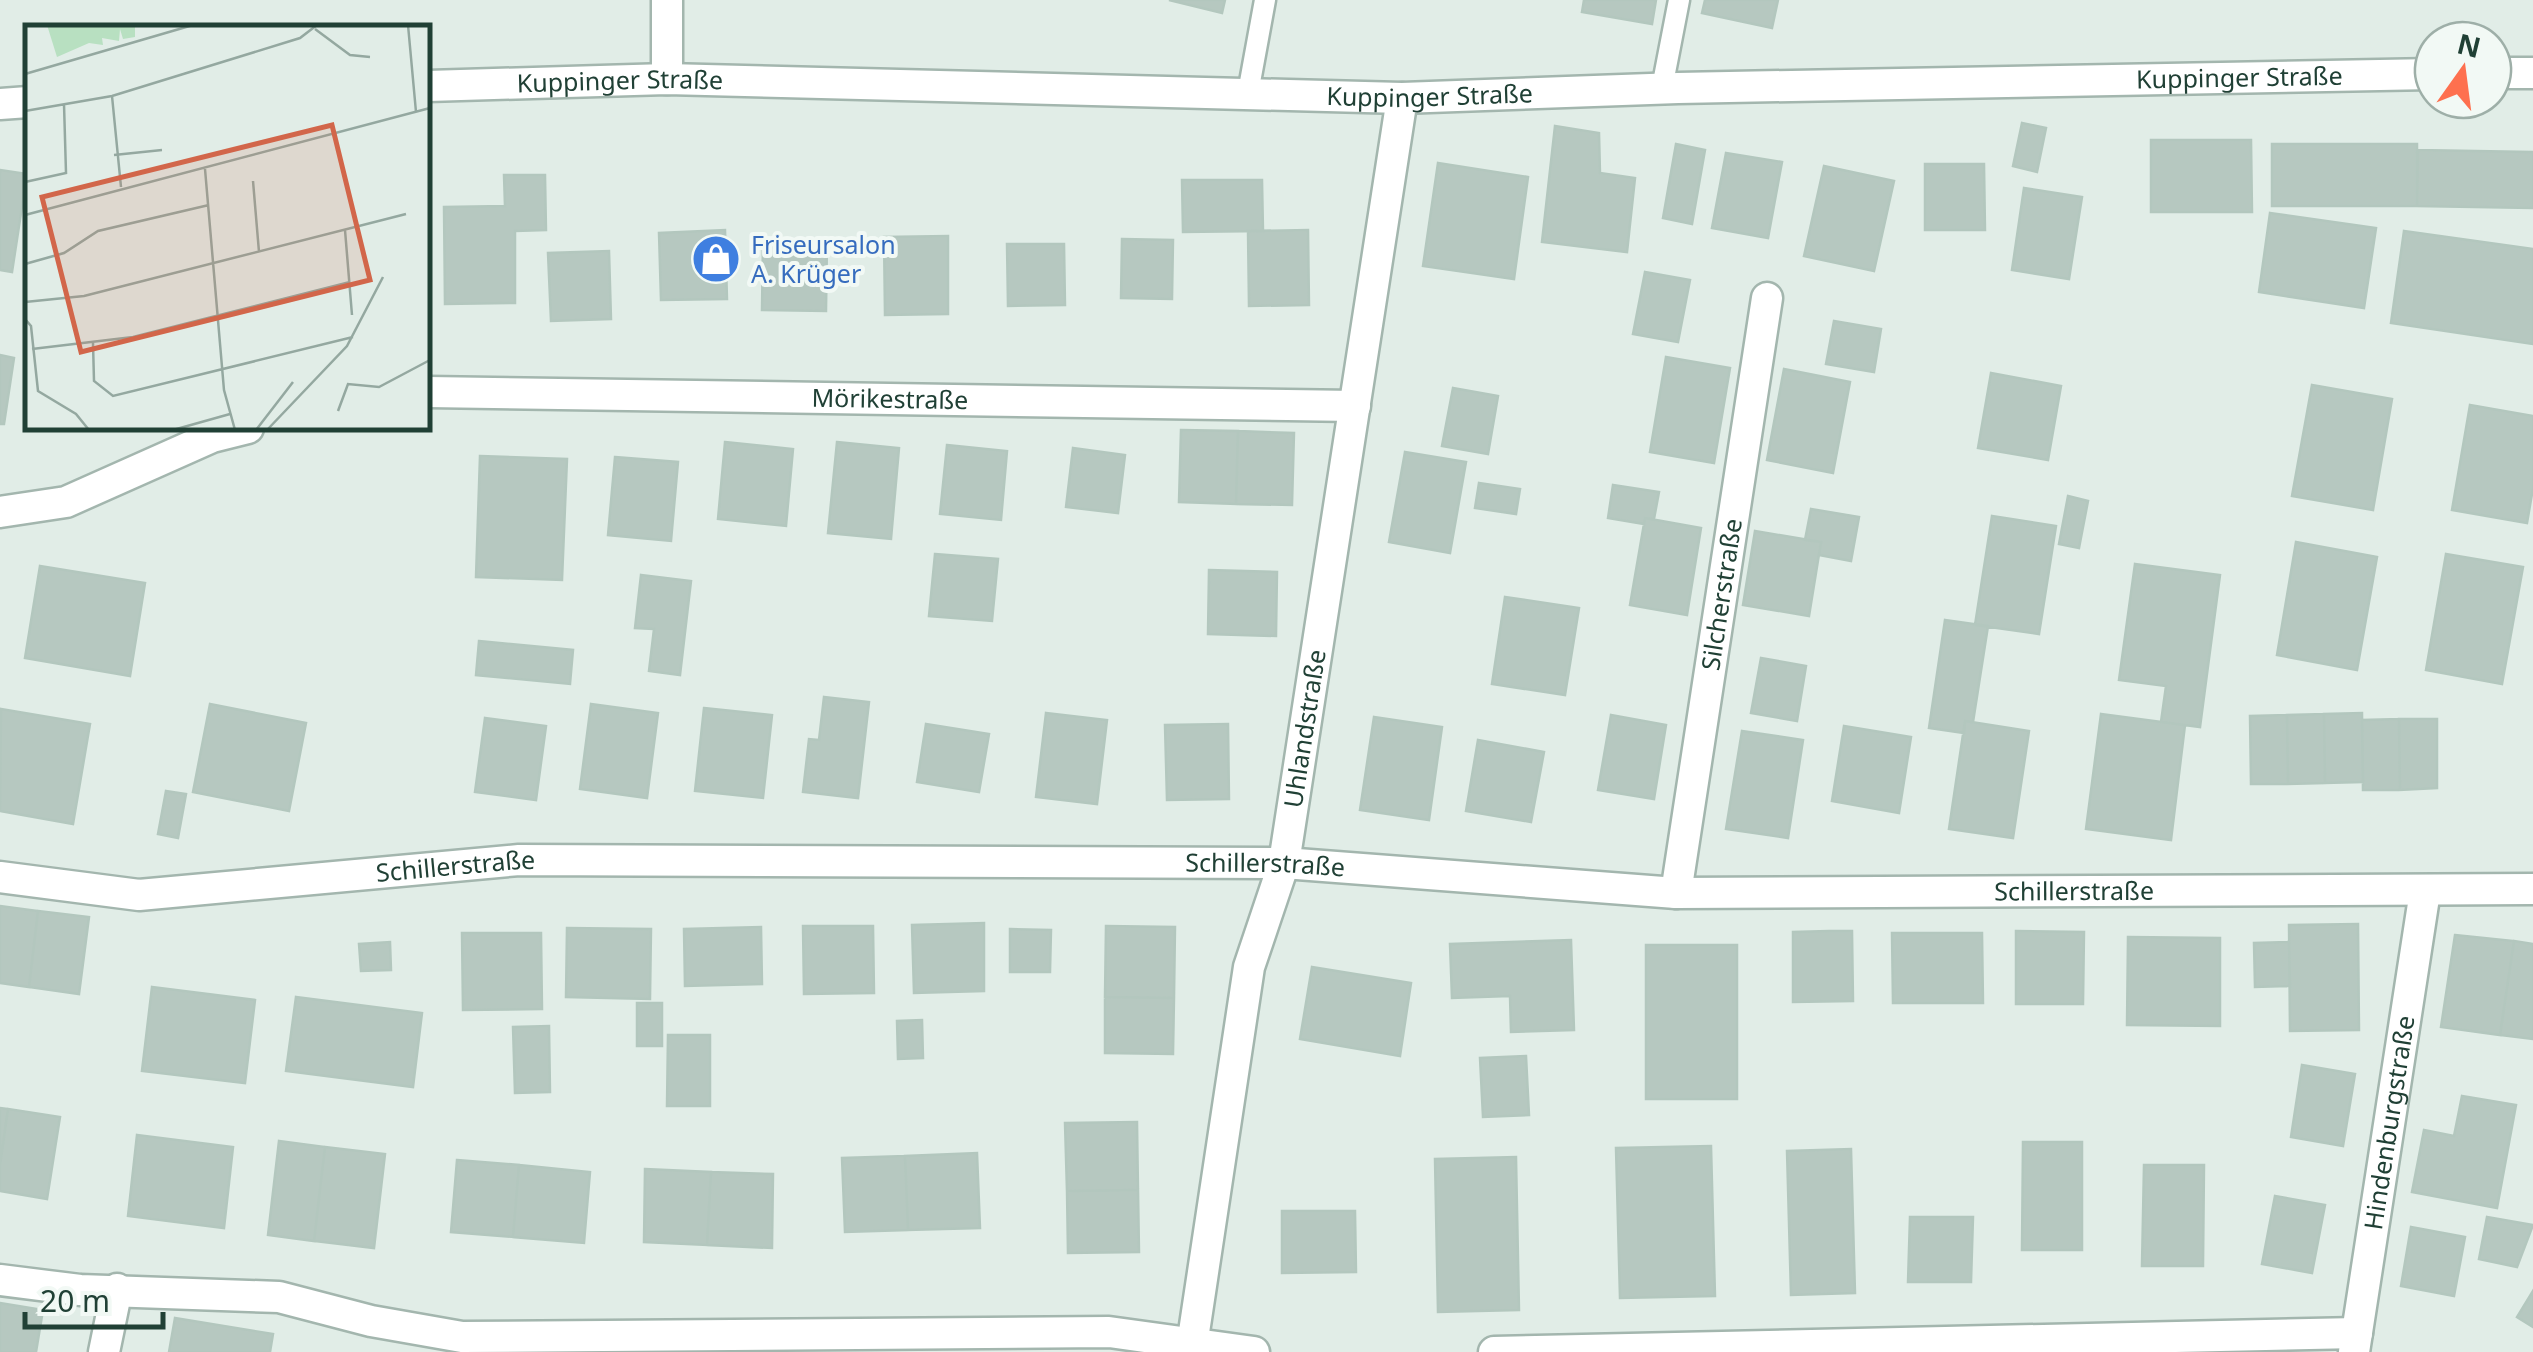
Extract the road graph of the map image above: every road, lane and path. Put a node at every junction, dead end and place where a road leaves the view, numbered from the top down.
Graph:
1 (667, 0) edge
2 (1264, 0) edge
3 (1678, 0) edge
4 (2413, 74) edge
5 (667, 78) junction
6 (430, 86) edge
7 (1662, 88) junction
8 (1248, 93) junction
9 (1402, 98) junction
10 (25, 102) edge
11 (0, 104) edge
12 (1767, 298) dead end
13 (430, 392) edge
14 (1355, 406) junction
15 (240, 430) edge
16 (0, 512) edge
17 (1284, 864) junction
18 (0, 877) edge
19 (2533, 889) edge
20 (2425, 891) junction
21 (1676, 893) junction
22 (0, 1280) edge
23 (117, 1290) junction
24 (2355, 1342) edge
25 (1191, 1349) edge
26 (104, 1352) edge
27 (1254, 1352) edge
28 (1494, 1352) edge

1 - 5 street
2 - 8 lane
3 - 7 lane
4 - 7 street, Kuppinger Straße
5 - 6 street, Kuppinger Straße
5 - 8 street, Kuppinger Straße
7 - 9 street, Kuppinger Straße
8 - 9 street, Kuppinger Straße
9 - 14 street, Uhlandstraße
10 - 11 street
12 - 21 street, Silcherstraße
13 - 14 street, Mörikestraße
14 - 17 street, Uhlandstraße
15 - 16 street
17 - 18 street, Schillerstraße
17 - 21 street, Schillerstraße
17 - 25 street, Uhlandstraße
19 - 20 street, Schillerstraße
20 - 21 street, Schillerstraße
20 - 24 street, Hindenburgstraße
22 - 23 street
23 - 25 street
23 - 26 street
24 - 28 street
25 - 27 street

